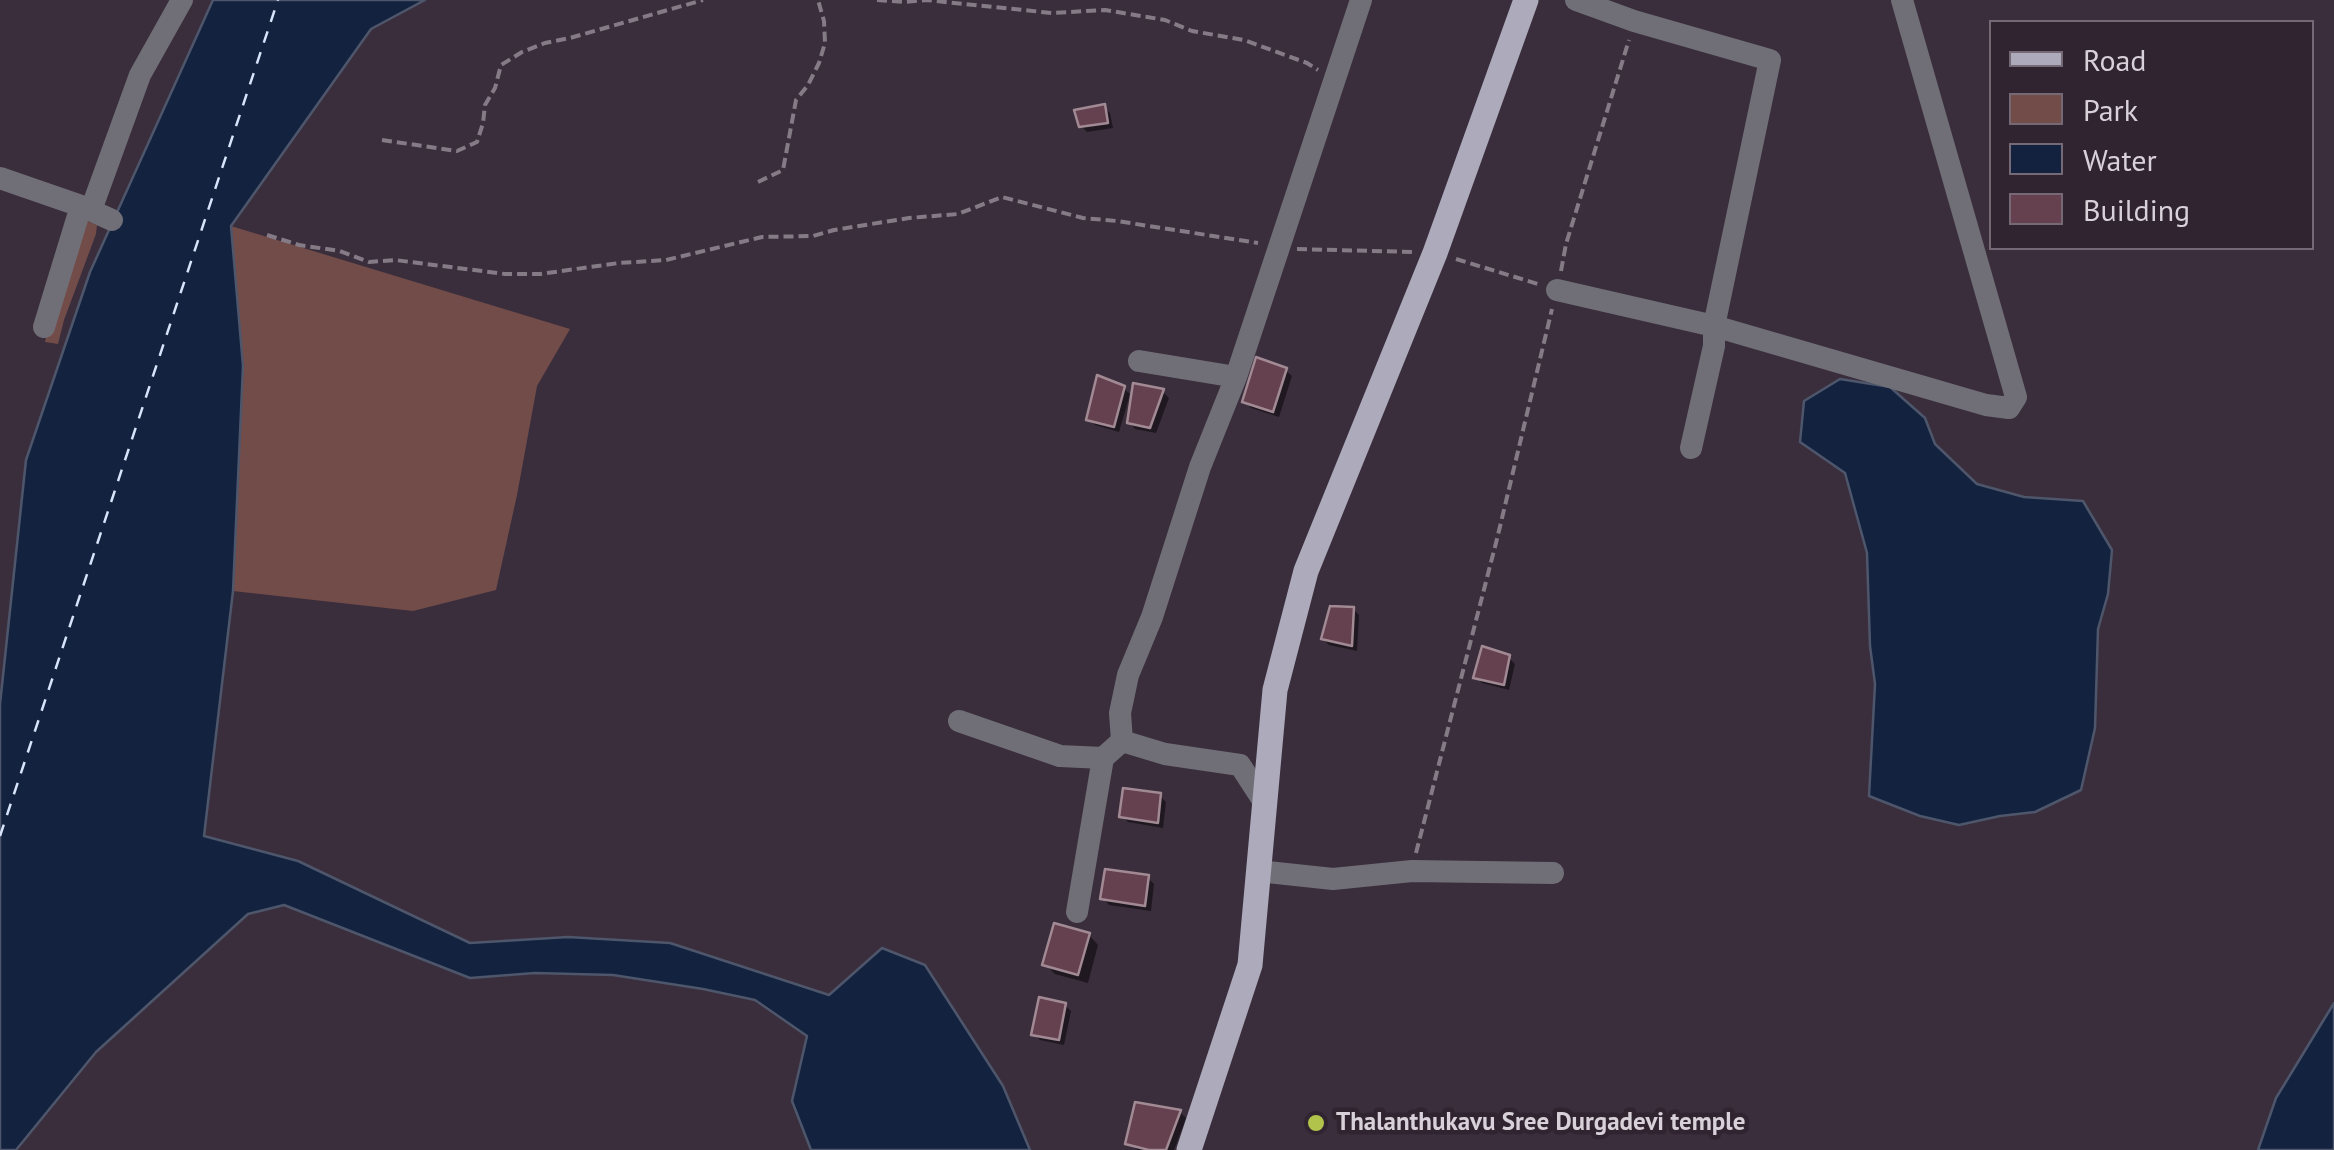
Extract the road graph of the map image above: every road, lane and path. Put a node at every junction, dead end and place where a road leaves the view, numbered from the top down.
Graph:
1 (182, 0) edge
2 (703, 0) edge
3 (818, 0) edge
4 (878, 0) edge
5 (1361, 0) edge
6 (1526, 0) edge
7 (1576, 0) edge
8 (1902, 0) edge
9 (1634, 21) junction
10 (1334, 82) junction
11 (382, 140) dead end
12 (0, 178) edge
13 (758, 182) dead end
14 (96, 213) junction
15 (267, 235) dead end
16 (1278, 248) junction
17 (1557, 290) junction
18 (44, 326) dead end
19 (1714, 326) junction
20 (1139, 361) dead end
21 (1236, 377) junction
22 (1691, 448) dead end
23 (959, 721) dead end
24 (1122, 741) junction
25 (1103, 758) junction
26 (1264, 802) junction
27 (1258, 871) junction
28 (1412, 871) junction
29 (1553, 872) dead end
30 (1077, 912) dead end
31 (1189, 1150) edge

1 - 14 street
2 - 11 path
3 - 13 path
4 - 10 path
5 - 10 street
6 - 26 main road
7 - 9 street
8 - 19 street
9 - 17 path
9 - 19 street
10 - 16 street
12 - 14 street
14 - 18 street
15 - 16 path
16 - 21 street
17 - 19 street
17 - 28 path
19 - 22 street
20 - 21 street
21 - 24 street
23 - 25 street
24 - 25 street
24 - 26 street
25 - 30 street
26 - 27 main road
27 - 28 street
27 - 31 main road
28 - 29 street

